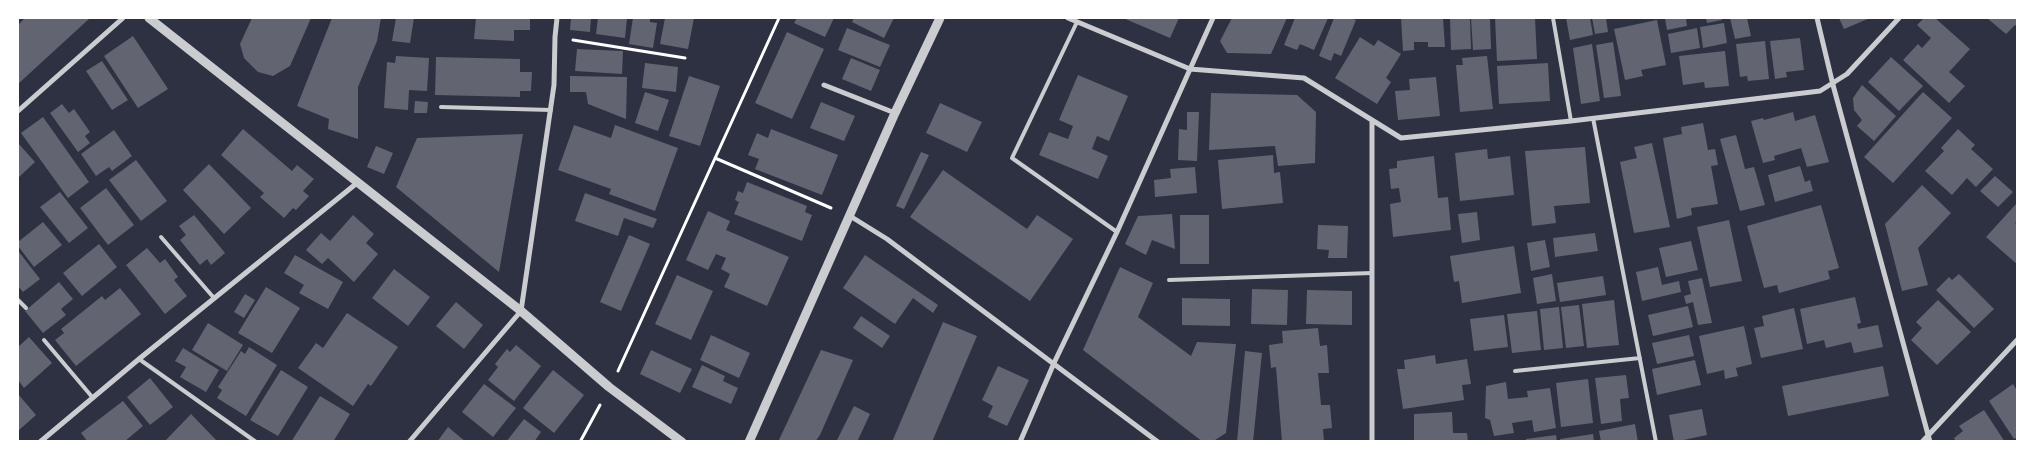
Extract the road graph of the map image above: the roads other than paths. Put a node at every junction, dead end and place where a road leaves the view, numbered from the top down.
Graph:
1 (123, 18) edge
2 (149, 18) edge
3 (557, 18) edge
4 (940, 18) edge
5 (1068, 18) edge
6 (1213, 18) edge
7 (1553, 18) edge
8 (1817, 18) edge
9 (1898, 18) edge
10 (1077, 22) junction
11 (1190, 69) junction
12 (824, 85) dead end
13 (1833, 85) junction
14 (441, 107) dead end
15 (551, 110) junction
16 (18, 111) edge
17 (895, 113) junction
18 (1593, 118) junction
19 (1571, 121) junction
20 (1372, 122) junction
21 (357, 183) junction
22 (850, 216) junction
23 (1117, 232) junction
24 (161, 237) dead end
25 (1372, 274) junction
26 (1169, 280) dead end
27 (214, 298) junction
28 (18, 300) edge
29 (26, 308) dead end
30 (521, 311) junction
31 (2018, 339) edge
32 (44, 340) dead end
33 (1640, 358) junction
34 (139, 359) junction
35 (1054, 363) junction
36 (1515, 371) dead end
37 (93, 398) junction
38 (1929, 439) edge
39 (410, 441) edge
40 (40, 442) edge
41 (256, 442) edge
42 (682, 442) edge
43 (749, 442) edge
44 (1020, 442) edge
45 (1158, 442) edge
46 (1372, 442) edge
47 (1656, 442) edge
48 (1922, 442) edge

1 - 16 street
2 - 21 street
3 - 15 street
4 - 17 street
5 - 10 street
6 - 11 street
7 - 19 lane
8 - 13 street
9 - 13 street
10 - 11 street
10 - 23 lane
11 - 20 street
11 - 23 street
12 - 17 street
13 - 18 street
13 - 38 street
14 - 15 lane
15 - 30 street
17 - 22 street
18 - 19 street
18 - 33 lane
19 - 20 street
20 - 25 street
21 - 27 street
21 - 30 street
22 - 35 street
22 - 43 street
23 - 35 street
24 - 27 lane
25 - 26 lane
25 - 46 street
27 - 34 street
28 - 29 lane
30 - 39 street
30 - 42 street
31 - 38 street
32 - 37 lane
33 - 36 lane
33 - 47 lane
34 - 37 street
34 - 41 lane
35 - 44 street
35 - 45 street
37 - 40 street
38 - 48 street

